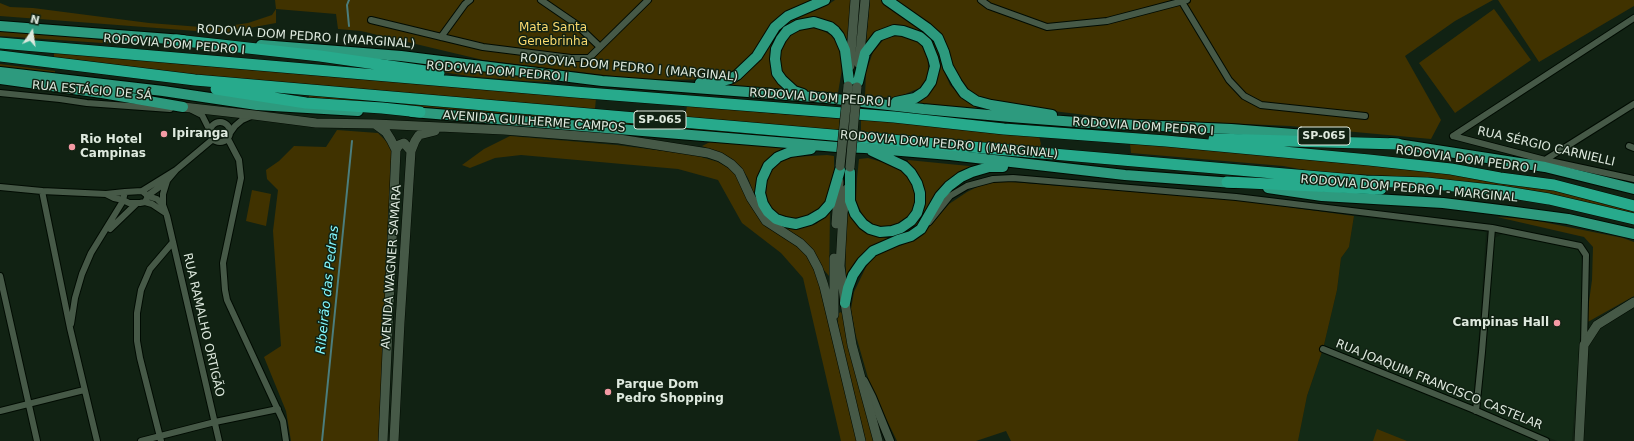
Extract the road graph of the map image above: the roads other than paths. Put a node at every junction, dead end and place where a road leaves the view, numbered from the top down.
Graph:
1 (470, 0) edge
2 (541, 0) edge
3 (648, 0) edge
4 (825, 0) edge
5 (855, 0) edge
6 (865, 0) edge
7 (887, 0) edge
8 (981, 0) edge
9 (1185, 1) edge
10 (1634, 18) edge
11 (371, 20) dead end
12 (0, 26) edge
13 (441, 37) junction
14 (176, 40) junction
15 (0, 43) edge
16 (600, 47) junction
17 (0, 56) edge
18 (0, 72) edge
19 (151, 76) junction
20 (0, 79) edge
21 (602, 81) junction
22 (853, 84) junction
23 (516, 87) junction
24 (0, 94) edge
25 (827, 98) junction
26 (872, 103) junction
27 (1634, 104) edge
28 (183, 107) junction
29 (420, 112) junction
30 (254, 115) junction
31 (1365, 116) dead end
32 (1089, 123) junction
33 (375, 124) junction
34 (456, 128) junction
35 (210, 131) junction
36 (229, 136) junction
37 (213, 139) junction
38 (1166, 141) junction
39 (1398, 144) junction
40 (837, 147) junction
41 (865, 148) junction
42 (396, 150) junction
43 (412, 151) junction
44 (1545, 160) junction
45 (1042, 166) junction
46 (845, 169) junction
47 (176, 170) junction
48 (1634, 179) edge
49 (168, 180) junction
50 (1227, 182) junction
51 (0, 187) edge
52 (1634, 189) edge
53 (42, 191) junction
54 (142, 191) junction
55 (125, 192) junction
56 (106, 194) junction
57 (146, 198) junction
58 (1549, 199) junction
59 (123, 200) junction
60 (136, 204) junction
61 (163, 205) junction
62 (1634, 206) edge
63 (166, 213) junction
64 (1634, 219) edge
65 (1492, 228) junction
66 (921, 230) junction
67 (1634, 234) edge
68 (100, 239) junction
69 (173, 242) junction
70 (0, 276) edge
71 (1634, 302) edge
72 (845, 303) junction
73 (1634, 308) edge
74 (1621, 309) junction
75 (70, 328) junction
76 (1584, 345) junction
77 (839, 349) junction
78 (1323, 349) dead end
79 (858, 370) junction
80 (84, 390) junction
81 (29, 404) junction
82 (278, 409) junction
83 (0, 411) edge
84 (1476, 411) junction
85 (215, 422) junction
86 (161, 439) edge
87 (37, 441) edge
88 (97, 441) edge
89 (141, 441) edge
90 (219, 441) edge
91 (286, 441) edge
92 (383, 441) edge
93 (394, 441) edge
94 (861, 441) edge
95 (878, 441) edge
96 (890, 441) edge
97 (1546, 441) edge
98 (1579, 441) edge

1 - 13 street
2 - 16 street
3 - 16 street
4 - 21 highway
5 - 22 main road, AVENIDA GUILHERME CAMPOS
6 - 22 main road, AVENIDA GUILHERME CAMPOS
7 - 32 highway
8 - 9 street
9 - 31 street
10 - 44 street, RUA SÉRGIO CARNIELLI
11 - 13 street
12 - 14 highway, RODOVIA DOM PEDRO I (MARGINAL) / SP-065
13 - 16 street
14 - 21 highway, RODOVIA DOM PEDRO I (MARGINAL) / SP-065
14 - 23 highway
15 - 23 highway, RODOVIA DOM PEDRO I / SP-065
17 - 19 highway, SP-065
18 - 29 highway, RODOVIA DOM PEDRO I (MARGINAL) / SP-065
19 - 29 highway
19 - 58 highway, SP-065
20 - 28 highway
21 - 25 highway, RODOVIA DOM PEDRO I (MARGINAL) / SP-065
22 - 25 highway
22 - 26 highway
22 - 46 main road, AVENIDA GUILHERME CAMPOS, bridge
23 - 38 highway, RODOVIA DOM PEDRO I / SP-065
24 - 28 street, RUA ESTÁCIO DE SÁ
25 - 26 highway, RODOVIA DOM PEDRO I (MARGINAL) / SP-065
26 - 32 highway, RODOVIA DOM PEDRO I (MARGINAL) / SP-065
27 - 44 street
28 - 30 main road, AVENIDA GUILHERME CAMPOS
28 - 35 street
29 - 40 highway, RODOVIA DOM PEDRO I (MARGINAL) / SP-065
30 - 33 main road, AVENIDA GUILHERME CAMPOS
30 - 36 street
32 - 39 highway, RODOVIA DOM PEDRO I (MARGINAL) / SP-065
33 - 34 main road, AVENIDA GUILHERME CAMPOS
33 - 42 main road
34 - 43 main road, AVENIDA WAGNER SAMARA
34 - 77 main road, AVENIDA GUILHERME CAMPOS
35 - 36 street
35 - 37 street
36 - 37 street
36 - 82 street
37 - 47 street
38 - 39 highway
38 - 62 highway, RODOVIA DOM PEDRO I / SP-065
39 - 52 highway, RODOVIA DOM PEDRO I (MARGINAL) / SP-065
40 - 41 highway, RODOVIA DOM PEDRO I (MARGINAL) / SP-065
40 - 46 highway
41 - 45 highway, RODOVIA DOM PEDRO I (MARGINAL) / SP-065
41 - 46 highway
42 - 43 main road
42 - 92 main road, AVENIDA WAGNER SAMARA
43 - 93 main road, AVENIDA WAGNER SAMARA
44 - 48 street, RUA SÉRGIO CARNIELLI
45 - 50 highway, RODOVIA DOM PEDRO I (MARGINAL) / SP-065
45 - 66 highway
46 - 72 main road, AVENIDA GUILHERME CAMPOS
46 - 77 main road, AVENIDA GUILHERME CAMPOS
47 - 49 street
47 - 54 street
49 - 57 street
49 - 61 street
50 - 58 highway
50 - 67 highway, RODOVIA DOM PEDRO I - MARGINAL
51 - 53 street
53 - 56 street
53 - 75 street
54 - 55 street
54 - 57 street
55 - 56 street
55 - 59 street
56 - 59 street
57 - 60 street
57 - 61 street
57 - 63 street
58 - 64 highway, SP-065
59 - 60 street
59 - 68 street
60 - 68 street
61 - 63 street, RUA RAMALHO ORTIGÃO
63 - 69 street, RUA RAMALHO ORTIGÃO
65 - 66 street
65 - 76 street
65 - 84 street
66 - 72 highway
68 - 75 street
69 - 85 street, RUA RAMALHO ORTIGÃO
69 - 86 street
70 - 81 street
71 - 74 main road
72 - 79 main road, AVENIDA GUILHERME CAMPOS
73 - 74 main road
74 - 76 main road
75 - 80 street
76 - 98 main road
77 - 94 main road, AVENIDA GUILHERME CAMPOS
78 - 84 street, RUA JOAQUIM FRANCISCO CASTELAR
79 - 95 main road, AVENIDA GUILHERME CAMPOS
79 - 96 street
80 - 81 street
80 - 88 street
81 - 83 street
81 - 87 street
82 - 85 street
82 - 91 street
84 - 97 street, RUA JOAQUIM FRANCISCO CASTELAR
85 - 86 street
85 - 90 street, RUA RAMALHO ORTIGÃO
86 - 89 street

